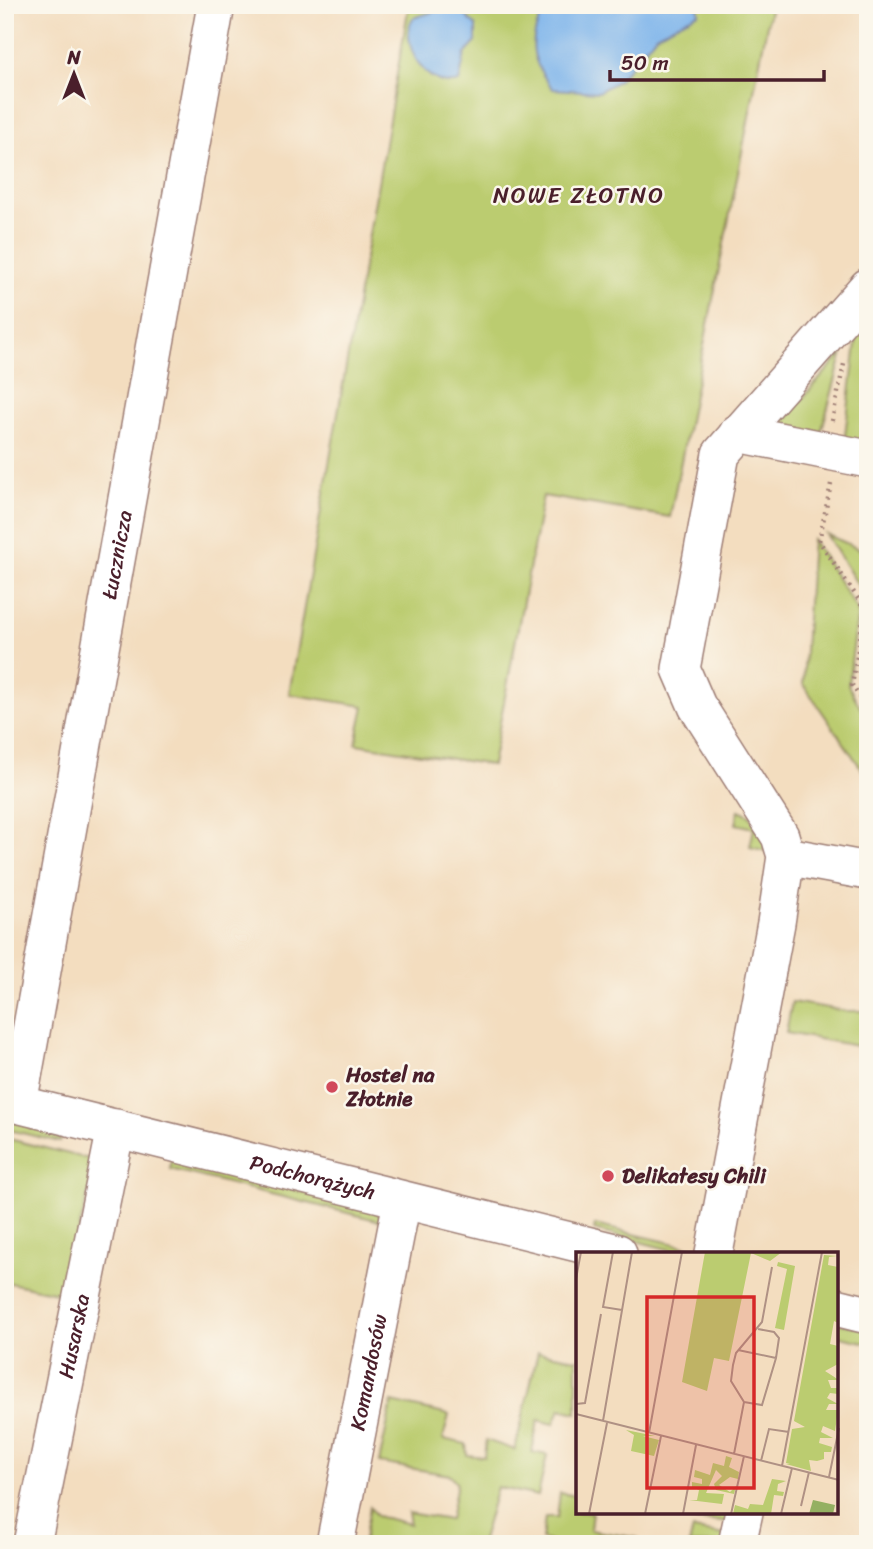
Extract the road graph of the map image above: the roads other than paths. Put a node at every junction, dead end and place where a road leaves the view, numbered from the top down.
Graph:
1 (216, 5) edge
2 (868, 287) edge
3 (738, 433) junction
4 (868, 459) edge
5 (786, 856) junction
6 (868, 871) edge
7 (12, 1103) edge
8 (116, 1128) junction
9 (402, 1201) junction
10 (614, 1252) edge
11 (714, 1252) edge
12 (838, 1308) edge
13 (868, 1315) edge
14 (744, 1514) edge
15 (32, 1544) edge
16 (335, 1544) edge
17 (737, 1544) edge

1 - 7 street, Łucznicza
2 - 3 street
3 - 4 street
3 - 5 street
5 - 6 street
5 - 11 street
7 - 8 street, Podchorążych
8 - 9 street, Podchorążych
8 - 15 street, Husarska
9 - 10 street, Podchorążych
9 - 16 street, Komandosów
12 - 13 street
14 - 17 street

